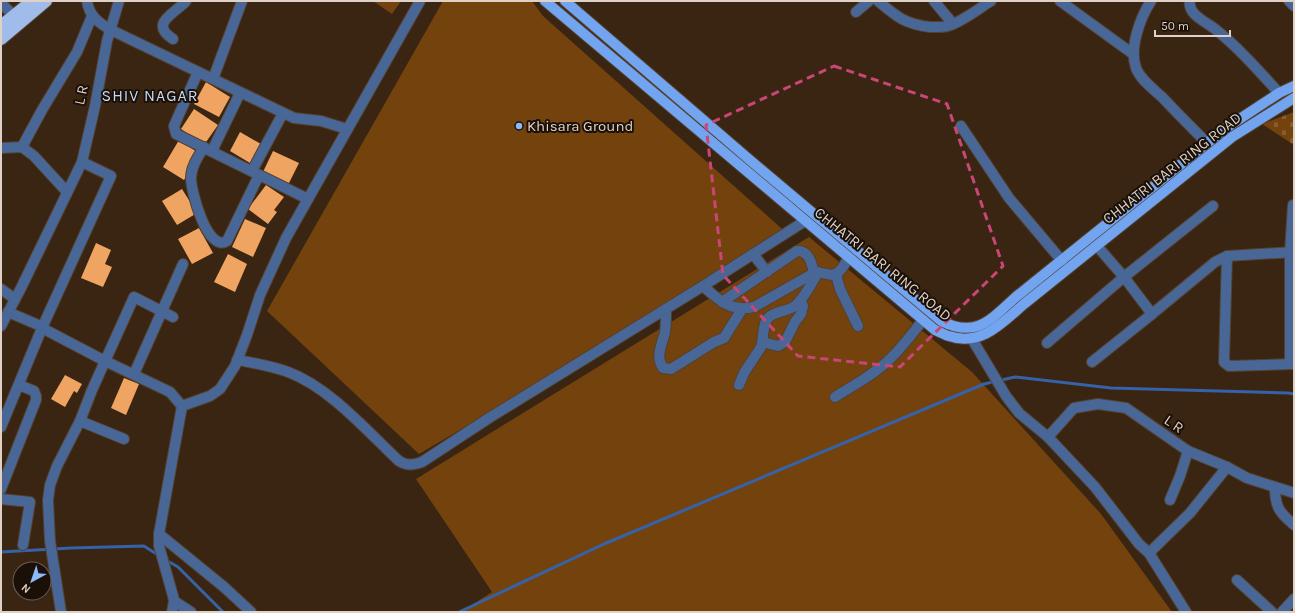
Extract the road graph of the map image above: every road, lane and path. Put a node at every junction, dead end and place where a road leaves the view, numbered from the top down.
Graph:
1 (32, 1) edge
2 (46, 1) edge
3 (87, 1) edge
4 (119, 1) edge
5 (186, 1) edge
6 (242, 1) edge
7 (420, 1) edge
8 (545, 1) edge
9 (565, 1) edge
10 (869, 1) edge
11 (878, 1) edge
12 (934, 1) edge
13 (991, 1) edge
14 (1151, 1) edge
15 (1190, 1) edge
16 (1289, 1) edge
17 (1, 2) edge
18 (1066, 3) edge
19 (1294, 6) edge
20 (856, 12) dead end
21 (14, 16) junction
22 (92, 16) junction
23 (953, 24) junction
24 (1, 26) edge
25 (111, 30) junction
26 (1, 39) edge
27 (173, 39) dead end
28 (1133, 54) junction
29 (198, 72) junction
30 (213, 80) junction
31 (1294, 86) edge
32 (240, 93) junction
33 (1279, 93) junction
34 (1294, 98) edge
35 (283, 113) junction
36 (961, 126) dead end
37 (347, 129) junction
38 (1207, 143) junction
39 (22, 147) junction
40 (1, 148) edge
41 (208, 149) junction
42 (82, 162) junction
43 (256, 173) junction
44 (67, 192) junction
45 (308, 199) junction
46 (1293, 205) dead end
47 (1213, 206) dead end
48 (805, 220) junction
49 (1097, 246) junction
50 (1292, 252) edge
51 (753, 254) junction
52 (1227, 256) junction
53 (849, 257) junction
54 (1062, 260) junction
55 (183, 264) dead end
56 (767, 272) junction
57 (816, 272) junction
58 (836, 274) junction
59 (1124, 277) junction
60 (703, 286) junction
61 (1, 289) edge
62 (15, 299) junction
63 (801, 300) junction
64 (722, 302) junction
65 (742, 309) junction
66 (666, 310) junction
67 (162, 311) junction
68 (8, 312) junction
69 (1152, 314) junction
70 (172, 317) dead end
71 (923, 320) junction
72 (1, 326) edge
73 (858, 326) dead end
74 (43, 328) junction
75 (972, 339) junction
76 (763, 342) junction
77 (1047, 343) dead end
78 (237, 360) junction
79 (105, 361) junction
80 (1092, 362) dead end
81 (1292, 364) edge
82 (134, 374) junction
83 (19, 384) junction
84 (739, 385) dead end
85 (835, 397) dead end
86 (182, 406) junction
87 (80, 421) junction
88 (1, 427) edge
89 (1048, 437) junction
90 (124, 439) dead end
91 (1188, 451) junction
92 (1227, 467) junction
93 (1275, 487) junction
94 (1, 488) edge
95 (1294, 493) edge
96 (1, 499) edge
97 (1170, 500) dead end
98 (1294, 525) edge
99 (159, 534) junction
100 (23, 545) dead end
101 (1148, 553) junction
102 (1237, 580) dead end
103 (1294, 599) edge
104 (174, 602) junction
105 (1286, 611) edge
106 (61, 612) edge
107 (172, 612) edge
108 (191, 612) edge
109 (251, 612) edge
110 (1186, 612) edge
111 (1272, 612) edge

1 - 21 highway
2 - 26 highway
3 - 22 street
4 - 25 street, L R
5 - 27 street
6 - 30 street
7 - 37 street
8 - 48 main road, CHHATRI BARI RING ROAD
9 - 54 main road, CHHATRI BARI RING ROAD
10 - 20 street
11 - 23 street
12 - 23 street
13 - 23 street
14 - 28 street
15 - 33 street
16 - 19 street
17 - 21 street
18 - 28 street
21 - 24 highway
22 - 25 street
22 - 39 street
25 - 29 street
25 - 42 street, L R
28 - 38 street
29 - 30 street
29 - 41 street
30 - 32 street
31 - 33 main road, CHHATRI BARI RING ROAD
32 - 35 street
32 - 41 street
33 - 38 main road, CHHATRI BARI RING ROAD
34 - 49 main road, CHHATRI BARI RING ROAD
35 - 37 street
35 - 43 street
36 - 54 street
37 - 45 street
38 - 54 main road, CHHATRI BARI RING ROAD
39 - 40 street
39 - 44 street
41 - 43 street
41 - 43 street
42 - 44 street, L R
42 - 74 street
43 - 45 street
44 - 62 street, L R
45 - 78 street
46 - 50 street
47 - 59 street
48 - 51 street
48 - 53 main road, CHHATRI BARI RING ROAD
49 - 59 street
49 - 75 main road, CHHATRI BARI RING ROAD
50 - 52 street
50 - 81 street
51 - 56 street
51 - 60 street
52 - 69 street
52 - 81 street
53 - 58 street
53 - 71 main road, CHHATRI BARI RING ROAD
55 - 67 street
56 - 57 street
56 - 64 street
57 - 58 street
57 - 63 street
57 - 65 street
58 - 73 street
59 - 69 street
59 - 77 street
60 - 64 street
60 - 66 street
61 - 62 street
62 - 68 street, L R
63 - 76 street
63 - 76 street
64 - 65 street
65 - 66 street
66 - 78 street
67 - 70 street
67 - 79 street
67 - 82 street
68 - 72 street, L R
68 - 74 street
69 - 80 street
71 - 75 main road, CHHATRI BARI RING ROAD
71 - 85 street
74 - 79 street
74 - 83 street
75 - 89 street
76 - 84 street
78 - 86 street
79 - 82 street
79 - 87 street
82 - 86 street
83 - 88 street
83 - 94 street
86 - 99 street
87 - 90 street
87 - 106 street
89 - 91 street, L R
89 - 101 street
91 - 92 street, L R
91 - 97 street
92 - 93 street, L R
92 - 101 street
93 - 95 street, L R
93 - 98 street
96 - 100 street
99 - 104 street
99 - 109 street
101 - 110 street
102 - 111 street
103 - 105 street
104 - 107 street
104 - 108 street

